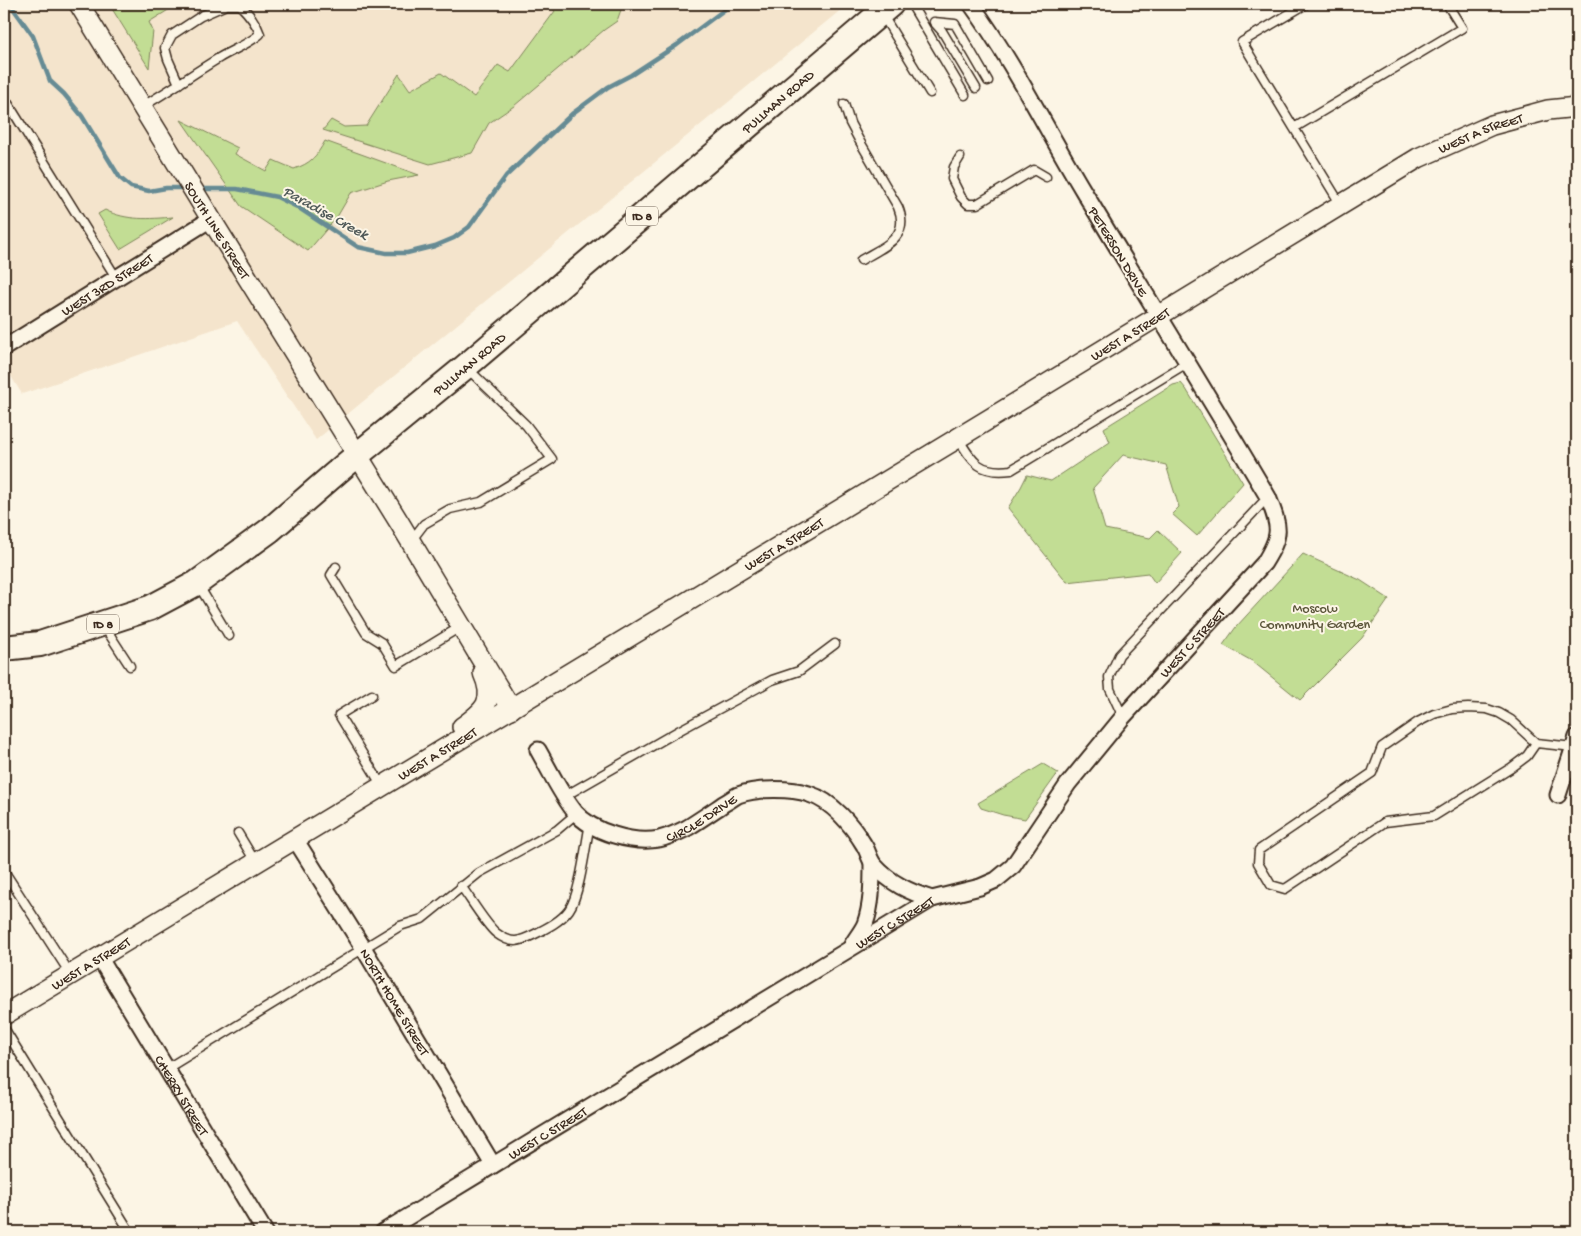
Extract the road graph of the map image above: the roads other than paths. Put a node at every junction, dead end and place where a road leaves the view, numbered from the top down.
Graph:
1 (79, 4) edge
2 (911, 4) edge
3 (971, 4) edge
4 (1306, 4) edge
5 (1447, 4) edge
6 (886, 8) edge
7 (988, 81) dead end
8 (179, 84) junction
9 (976, 88) dead end
10 (930, 93) dead end
11 (965, 95) dead end
12 (4, 98) edge
13 (844, 104) dead end
14 (142, 107) junction
15 (1577, 107) edge
16 (1294, 128) junction
17 (960, 157) dead end
18 (1046, 177) dead end
19 (1341, 205) junction
20 (207, 213) junction
21 (861, 260) dead end
22 (117, 279) junction
23 (1158, 316) junction
24 (4, 348) edge
25 (1187, 362) junction
26 (466, 367) junction
27 (958, 438) junction
28 (358, 455) junction
29 (1268, 497) junction
30 (411, 541) junction
31 (336, 567) dead end
32 (197, 583) junction
33 (103, 624) junction
34 (464, 632) junction
35 (229, 636) dead end
36 (835, 644) dead end
37 (4, 648) edge
38 (130, 666) dead end
39 (372, 695) dead end
40 (511, 709) junction
41 (1123, 717) junction
42 (1575, 742) edge
43 (1536, 743) junction
44 (538, 750) dead end
45 (382, 786) junction
46 (1558, 795) dead end
47 (565, 796) junction
48 (576, 813) junction
49 (590, 824) junction
50 (238, 833) dead end
51 (295, 839) junction
52 (256, 863) junction
53 (872, 863) junction
54 (4, 874) edge
55 (461, 886) junction
56 (932, 899) junction
57 (364, 949) junction
58 (850, 949) junction
59 (99, 957) junction
60 (71, 975) junction
61 (4, 1015) edge
62 (4, 1028) edge
63 (166, 1069) junction
64 (493, 1165) junction
65 (130, 1232) edge
66 (265, 1232) edge
67 (383, 1232) edge

1 - 14 street, SOUTH LINE STREET
2 - 11 lane
3 - 23 street, PETERSON DRIVE
4 - 16 lane
5 - 16 lane
6 - 10 lane
6 - 26 main road, PULLMAN ROAD / ID 8
7 - 9 lane
8 - 8 lane
8 - 14 lane
12 - 22 lane
13 - 21 lane
14 - 20 street, SOUTH LINE STREET
15 - 19 street, WEST A STREET
16 - 19 lane
17 - 18 lane
19 - 23 street, WEST A STREET
20 - 22 street, WEST 3RD STREET
20 - 28 street, SOUTH LINE STREET
22 - 24 street, WEST 3RD STREET
23 - 25 street, PETERSON DRIVE
23 - 27 street, WEST A STREET
25 - 27 lane
25 - 29 street, PETERSON DRIVE
26 - 28 main road, PULLMAN ROAD / ID 8
26 - 30 lane
27 - 40 street, WEST A STREET
28 - 30 street, SOUTH LINE STREET
28 - 32 main road, PULLMAN ROAD / ID 8
29 - 41 street, WEST C STREET
29 - 41 lane
30 - 34 street, SOUTH LINE STREET
31 - 34 lane
32 - 33 main road, PULLMAN ROAD / ID 8
32 - 35 lane
33 - 37 main road, PULLMAN ROAD / ID 8
33 - 38 lane
34 - 40 street
34 - 45 street
36 - 47 lane
39 - 45 lane
40 - 45 street, WEST A STREET
41 - 56 street, WEST C STREET
42 - 43 lane
42 - 46 street
43 - 43 lane
44 - 47 street, CIRCLE DRIVE
45 - 51 street, WEST A STREET
47 - 48 street, CIRCLE DRIVE
48 - 49 street, CIRCLE DRIVE
48 - 55 lane
49 - 53 street, CIRCLE DRIVE
49 - 55 lane
50 - 52 lane
51 - 52 street, WEST A STREET
51 - 57 street, NORTH HOME STREET
52 - 59 street, WEST A STREET
53 - 56 street, CIRCLE DRIVE
53 - 58 street, CIRCLE DRIVE
54 - 60 lane
55 - 57 lane
56 - 58 street, WEST C STREET
57 - 63 lane
57 - 64 street, NORTH HOME STREET
58 - 64 street, WEST C STREET
59 - 60 street, WEST A STREET
59 - 63 street, CHERRY STREET
60 - 61 street, WEST A STREET
62 - 65 lane
63 - 66 street, CHERRY STREET
64 - 67 street, WEST C STREET

